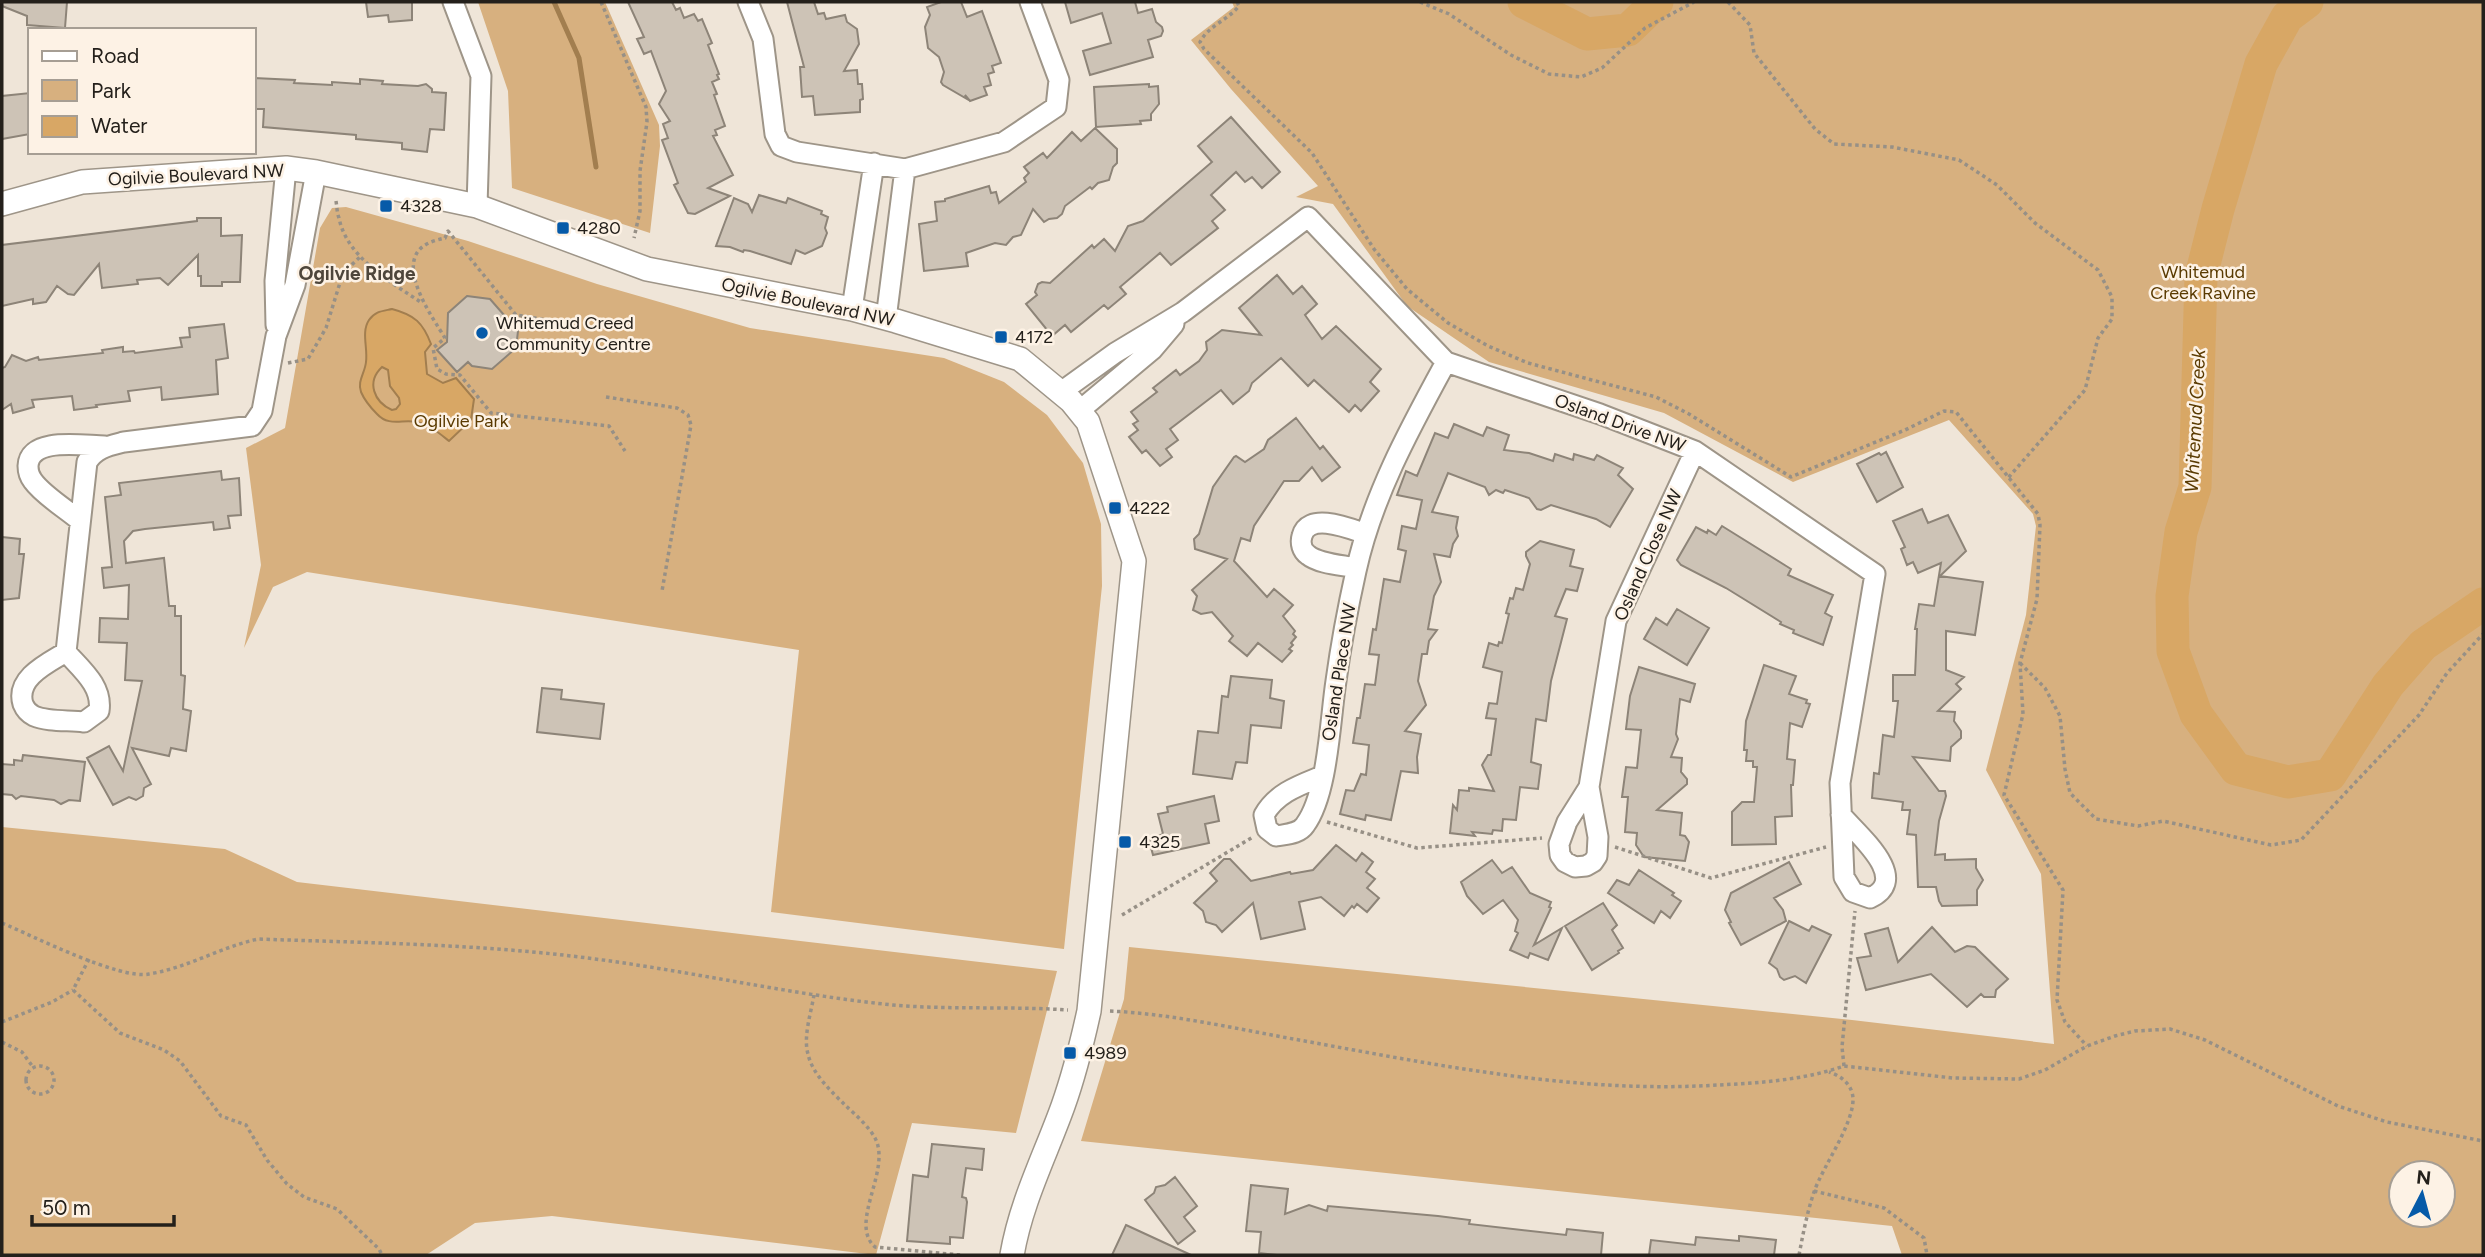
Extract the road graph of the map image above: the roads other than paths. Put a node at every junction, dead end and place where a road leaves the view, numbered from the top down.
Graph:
1 (453, 2) edge
2 (748, 2) edge
3 (1030, 2) edge
4 (874, 163) junction
5 (286, 169) junction
6 (905, 169) junction
7 (316, 172) junction
8 (2, 204) edge
9 (477, 206) junction
10 (852, 309) junction
11 (1184, 312) junction
12 (886, 319) junction
13 (276, 336) junction
14 (1446, 362) junction
15 (1061, 392) junction
16 (1079, 411) junction
17 (105, 446) junction
18 (1695, 451) junction
19 (79, 520) junction
20 (1366, 534) junction
21 (1356, 568) junction
22 (66, 652) dead end
23 (1322, 776) dead end
24 (1589, 787) dead end
25 (1841, 815) dead end
26 (1012, 1255) edge

1 - 9 street
2 - 4 street
3 - 6 street
4 - 6 street
4 - 10 street
5 - 7 street, Ogilvie Boulevard NW
5 - 8 street, Ogilvie Boulevard NW
5 - 13 street
6 - 12 street
7 - 9 street, Ogilvie Boulevard NW
7 - 13 street
9 - 10 street, Ogilvie Boulevard NW
10 - 12 street, Ogilvie Boulevard NW
11 - 14 street, Osland Drive NW
11 - 15 street, Osland Drive NW
11 - 16 street, Osland Drive NW
12 - 15 street, Ogilvie Boulevard NW
13 - 17 street
14 - 18 street, Osland Drive NW
14 - 20 street, Osland Place NW
15 - 16 street, Ogilvie Boulevard NW
16 - 26 street, Ogilvie Boulevard NW
17 - 19 street
17 - 19 street
18 - 24 street, Osland Close NW
18 - 25 street, Osland Drive NW
19 - 22 street
20 - 21 street, Osland Place NW
20 - 21 street
21 - 23 street, Osland Place NW

